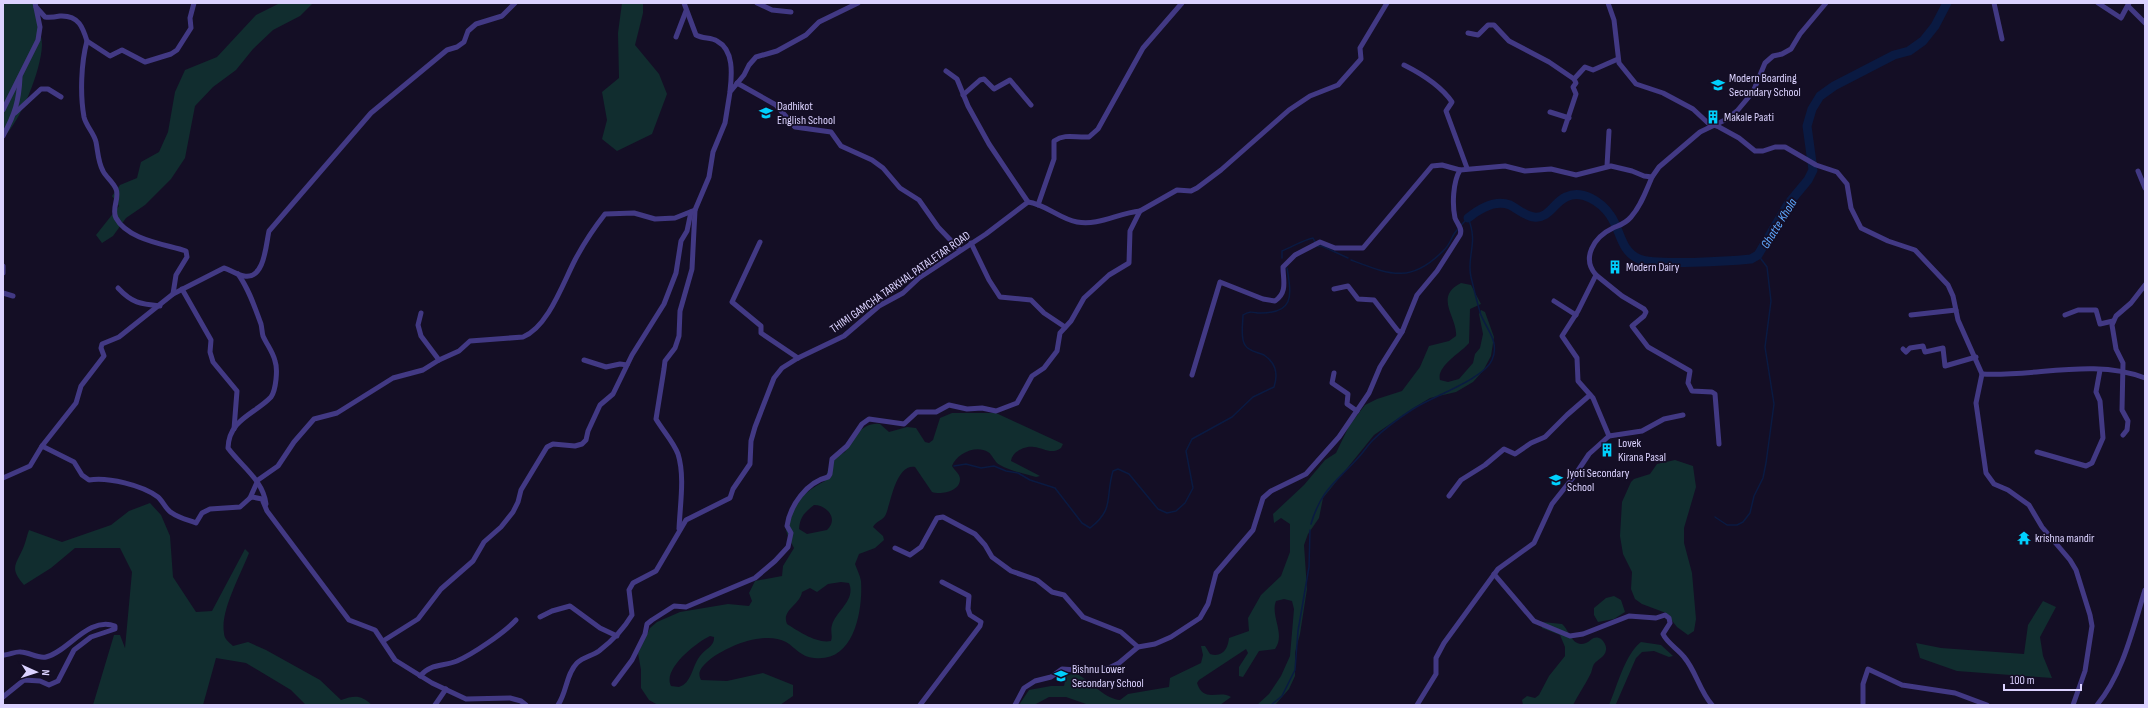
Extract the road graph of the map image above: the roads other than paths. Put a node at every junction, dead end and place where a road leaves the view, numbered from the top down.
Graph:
1 (194, 3) edge
2 (515, 3) edge
3 (684, 3) edge
4 (757, 3) edge
5 (858, 3) edge
6 (1182, 3) edge
7 (1386, 3) edge
8 (1608, 3) edge
9 (1826, 3) edge
10 (1994, 3) edge
11 (2099, 3) edge
12 (2128, 4) edge
13 (36, 5) edge
14 (686, 11) junction
15 (791, 12) dead end
16 (2145, 24) edge
17 (1468, 33) dead end
18 (676, 37) dead end
19 (2002, 39) dead end
20 (87, 41) junction
21 (1618, 59) junction
22 (1404, 65) dead end
23 (946, 71) dead end
24 (20, 74) junction
25 (1574, 79) junction
26 (737, 83) junction
27 (730, 92) junction
28 (963, 95) junction
29 (61, 97) dead end
30 (1031, 105) dead end
31 (3, 110) edge
32 (1550, 112) dead end
33 (15, 113) junction
34 (1569, 118) junction
35 (1714, 125) junction
36 (1564, 130) dead end
37 (1609, 131) dead end
38 (3, 136) edge
39 (1607, 166) junction
40 (1467, 168) junction
41 (1460, 170) junction
42 (2138, 171) dead end
43 (1652, 177) junction
44 (2145, 188) edge
45 (1028, 202) junction
46 (1038, 205) junction
47 (692, 211) junction
48 (1140, 211) junction
49 (760, 242) dead end
50 (971, 243) junction
51 (960, 250) junction
52 (3, 266) edge
53 (3, 273) edge
54 (238, 274) junction
55 (1596, 275) junction
56 (2145, 285) edge
57 (118, 288) dead end
58 (182, 289) junction
59 (1334, 289) dead end
60 (3, 293) edge
61 (173, 294) junction
62 (13, 296) dead end
63 (1554, 301) dead end
64 (160, 306) junction
65 (1956, 310) junction
66 (420, 313) dead end
67 (1576, 315) junction
68 (1911, 315) dead end
69 (2065, 315) dead end
70 (2113, 322) junction
71 (1065, 327) junction
72 (1402, 332) junction
73 (1903, 349) dead end
74 (1976, 357) junction
75 (798, 358) junction
76 (439, 360) junction
77 (584, 360) dead end
78 (627, 365) junction
79 (2100, 370) junction
80 (2123, 372) junction
81 (1334, 373) dead end
82 (1982, 374) junction
83 (1192, 375) dead end
84 (2145, 378) edge
85 (1590, 395) junction
86 (1357, 411) junction
87 (1684, 415) dead end
88 (234, 429) junction
89 (2124, 435) dead end
90 (1609, 436) junction
91 (1719, 444) dead end
92 (42, 446) junction
93 (2036, 452) dead end
94 (3, 478) edge
95 (258, 480) junction
96 (1449, 496) dead end
97 (250, 498) junction
98 (267, 511) junction
99 (679, 530) junction
100 (895, 548) dead end
101 (1494, 574) junction
102 (942, 582) dead end
103 (2145, 590) edge
104 (540, 617) dead end
105 (516, 620) dead end
106 (617, 636) junction
107 (383, 641) junction
108 (1138, 647) junction
109 (3, 655) edge
110 (420, 676) junction
111 (614, 684) dead end
112 (446, 689) junction
113 (3, 697) edge
114 (435, 705) edge
115 (526, 705) edge
116 (558, 705) edge
117 (920, 705) edge
118 (1015, 705) edge
119 (1417, 705) edge
120 (1712, 705) edge
121 (1863, 705) edge
122 (1987, 705) edge
123 (2073, 705) edge
124 (2097, 705) edge

1 - 20 street
2 - 54 street
3 - 14 street
4 - 15 street
5 - 26 street
6 - 46 street
7 - 48 street
8 - 21 street
9 - 35 street
10 - 19 street
11 - 12 street
12 - 16 street
13 - 20 street
13 - 24 street
14 - 18 street
14 - 27 street
17 - 25 street
20 - 61 street
21 - 25 street
21 - 35 street
22 - 40 street
23 - 28 street
24 - 31 street
24 - 33 street
25 - 34 street
26 - 27 street
26 - 51 street
27 - 47 street
28 - 30 street
28 - 45 street
29 - 33 street
32 - 34 street
33 - 38 street
34 - 36 street
35 - 43 street
35 - 65 street
37 - 39 street
39 - 40 street
39 - 43 street
40 - 41 street
41 - 72 street
41 - 83 street
42 - 44 street
43 - 55 street
45 - 46 street
45 - 50 street, THIMI GAMCHA TARKHAL PATALETAR ROAD
46 - 48 street
47 - 76 street
47 - 78 street
47 - 99 street
48 - 71 street
49 - 75 street
50 - 51 street, THIMI GAMCHA TARKHAL PATALETAR ROAD
50 - 71 street
51 - 75 street, THIMI GAMCHA TARKHAL PATALETAR ROAD
52 - 53 street
54 - 58 street
54 - 88 street
55 - 67 street
55 - 91 street
56 - 70 street
57 - 64 street
58 - 61 street
58 - 88 street
59 - 72 street
60 - 62 street
61 - 64 street
63 - 67 street
64 - 92 street
65 - 68 street
65 - 74 street
66 - 76 street
67 - 85 street
69 - 70 street
70 - 80 street
71 - 111 street
72 - 86 street
73 - 74 street
74 - 82 street
75 - 99 street, THIMI GAMCHA TARKHAL PATALETAR ROAD
76 - 95 street
77 - 78 street
78 - 107 street
79 - 80 street
79 - 82 street
79 - 93 street
80 - 84 street
80 - 89 street
81 - 86 street
82 - 123 street
85 - 90 street
85 - 96 street
86 - 108 street
87 - 90 street
88 - 95 street
90 - 101 street
92 - 94 street
92 - 97 street
95 - 97 street
95 - 98 street
97 - 98 street
98 - 107 street
99 - 106 street, THIMI GAMCHA TARKHAL PATALETAR ROAD
100 - 108 street
101 - 119 street
101 - 120 street
102 - 117 street
103 - 124 street
104 - 106 street
105 - 110 street
106 - 116 street, THIMI GAMCHA TARKHAL PATALETAR ROAD
107 - 110 street
108 - 118 street
109 - 113 street
110 - 112 street
112 - 114 street
112 - 115 street
121 - 122 street

